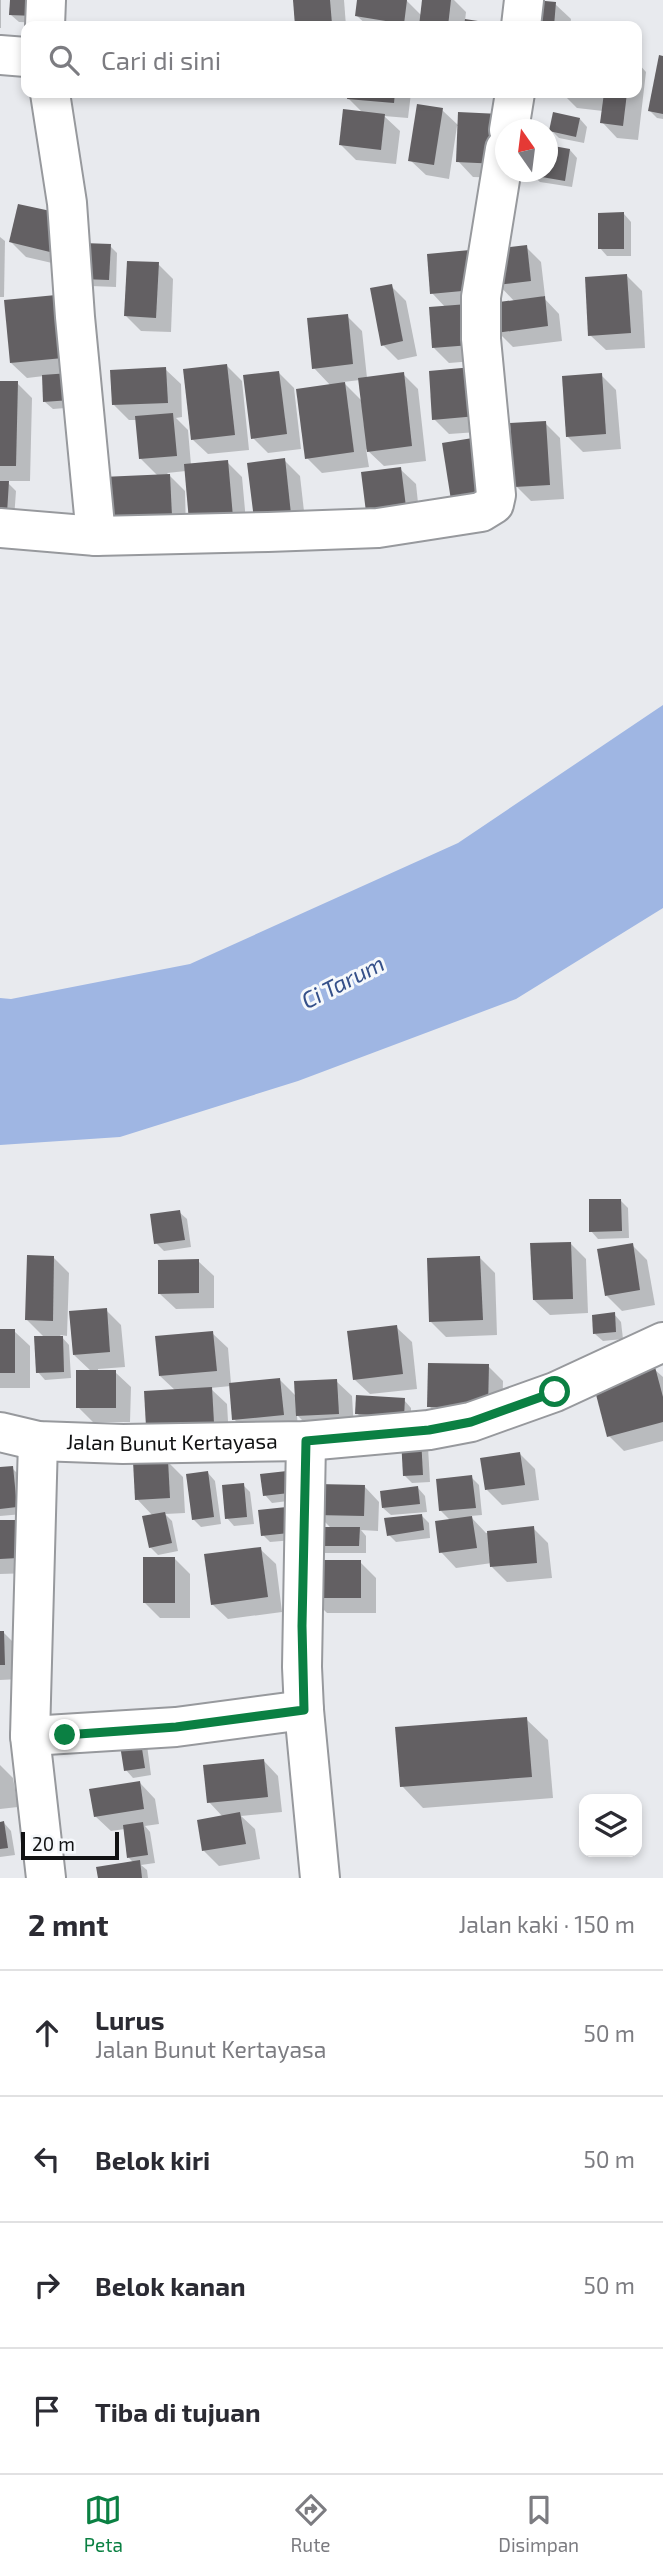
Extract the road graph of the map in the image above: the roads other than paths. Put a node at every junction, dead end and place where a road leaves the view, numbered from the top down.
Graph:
1 (46, 0) edge
2 (522, 0) edge
3 (46, 21) edge
4 (522, 21) edge
5 (0, 55) edge
6 (21, 57) edge
7 (52, 98) edge
8 (514, 98) edge
9 (511, 119) edge
10 (500, 182) edge
11 (0, 528) edge
12 (96, 536) junction
13 (663, 1342) edge
14 (0, 1432) edge
15 (38, 1441) junction
16 (306, 1441) junction
17 (304, 1710) junction
18 (30, 1736) junction
19 (46, 1878) edge
20 (320, 1878) edge

1 - 3 street
2 - 4 street
5 - 6 street
7 - 12 street
8 - 9 street
10 - 12 street
11 - 12 street
13 - 16 street, Jalan Bunut Kertayasa
14 - 15 street, Jalan Bunut Kertayasa
15 - 16 street, Jalan Bunut Kertayasa
15 - 18 street
16 - 17 street
17 - 18 street
17 - 20 street
18 - 19 street

